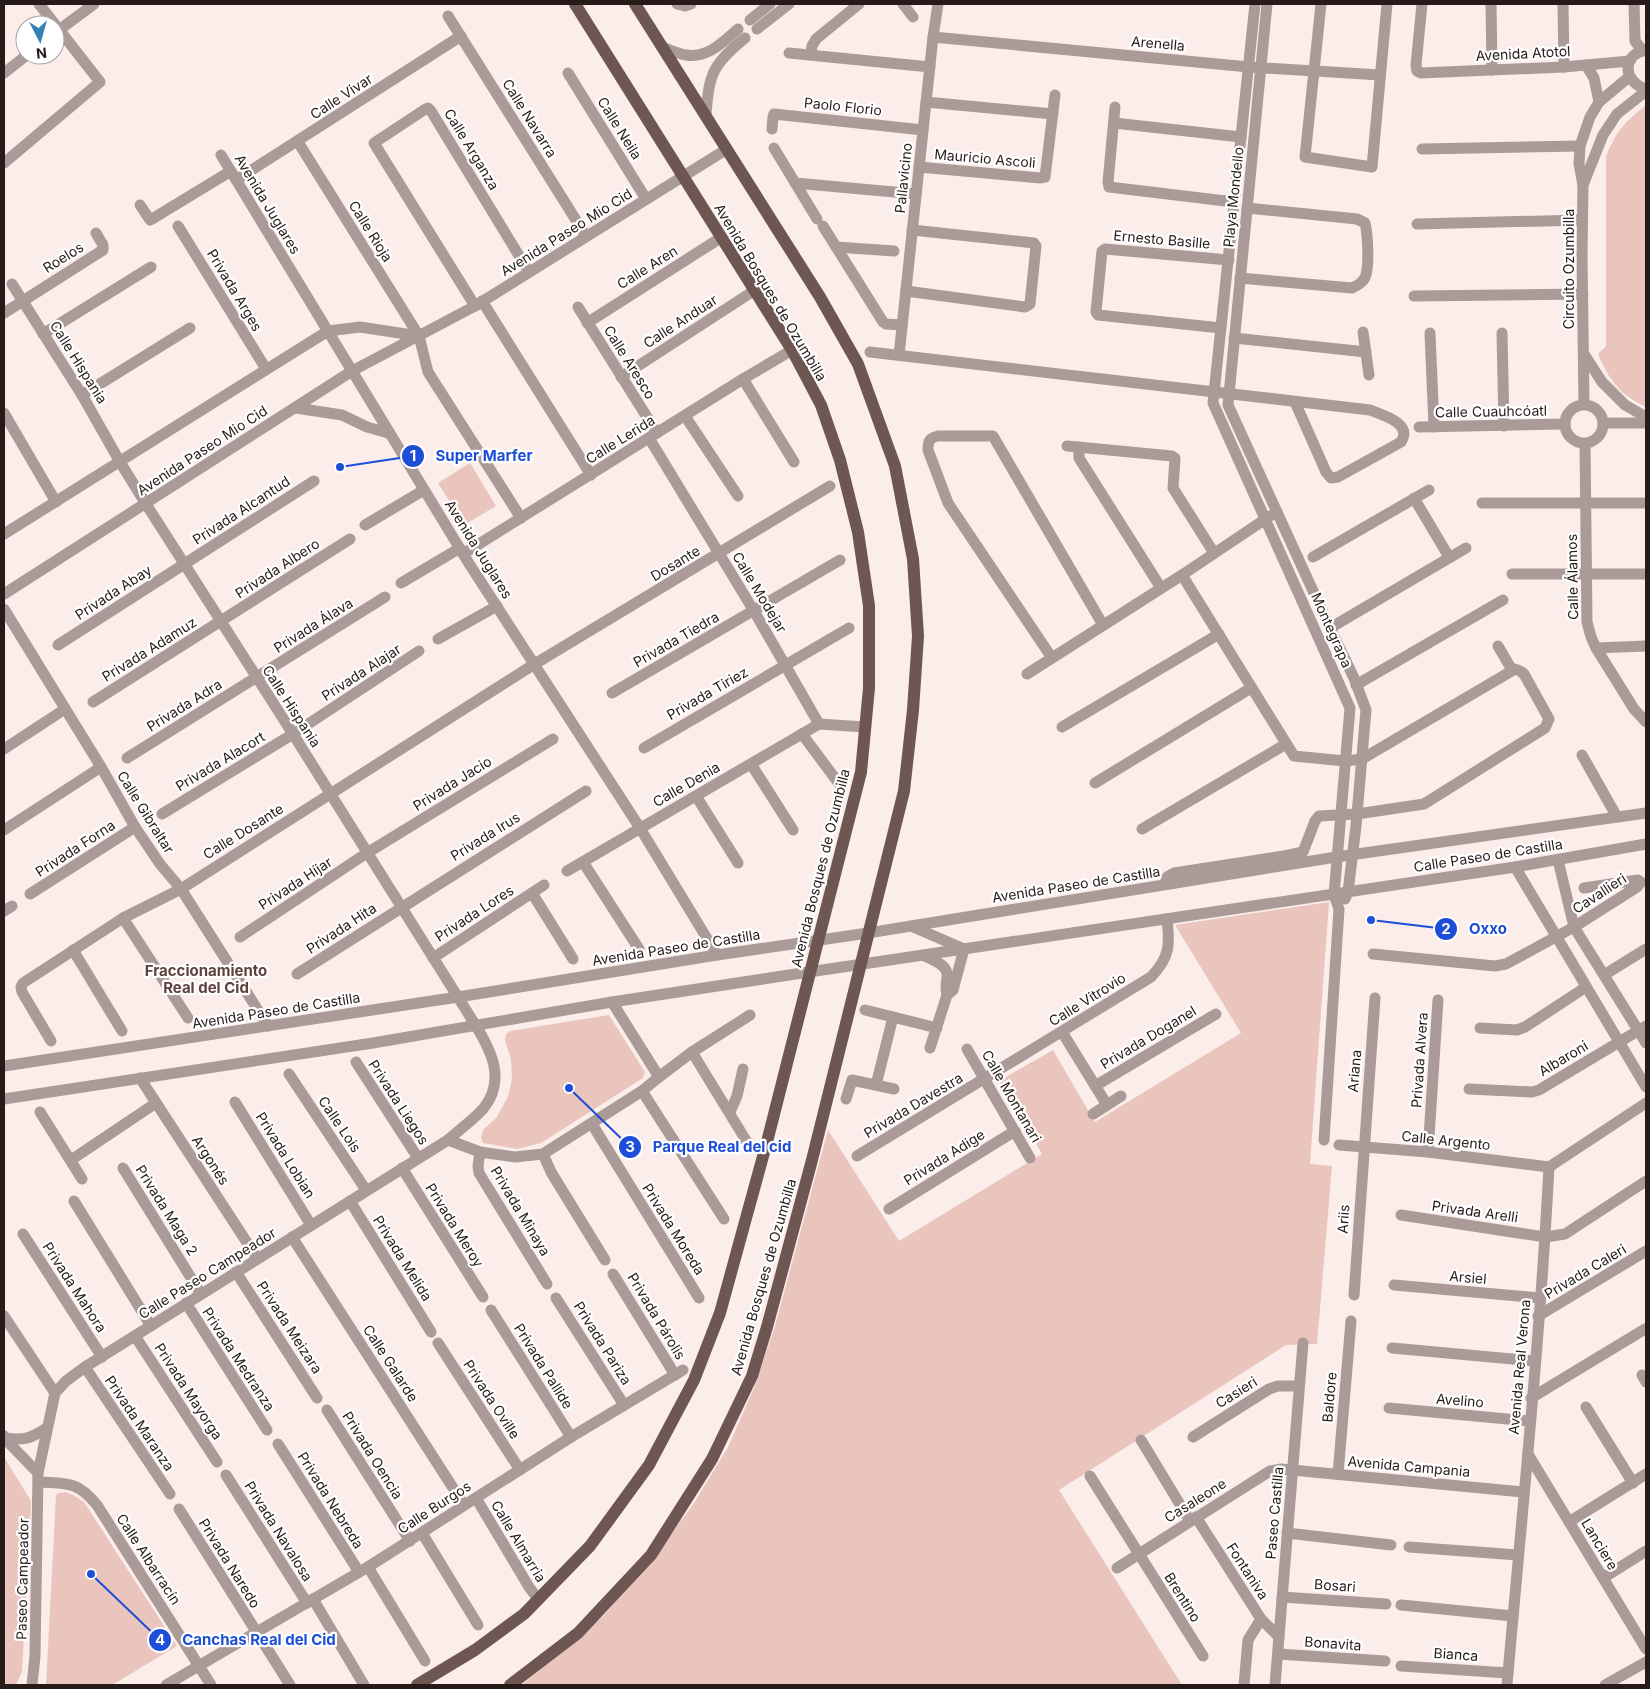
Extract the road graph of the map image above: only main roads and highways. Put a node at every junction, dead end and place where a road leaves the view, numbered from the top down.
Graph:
1 (575, 4) edge
2 (635, 4) edge
3 (417, 1685) edge
4 (510, 1685) edge

1 - 3 main road, Avenida Bosques de Ozumbilla
2 - 4 main road, Avenida Bosques de Ozumbilla

